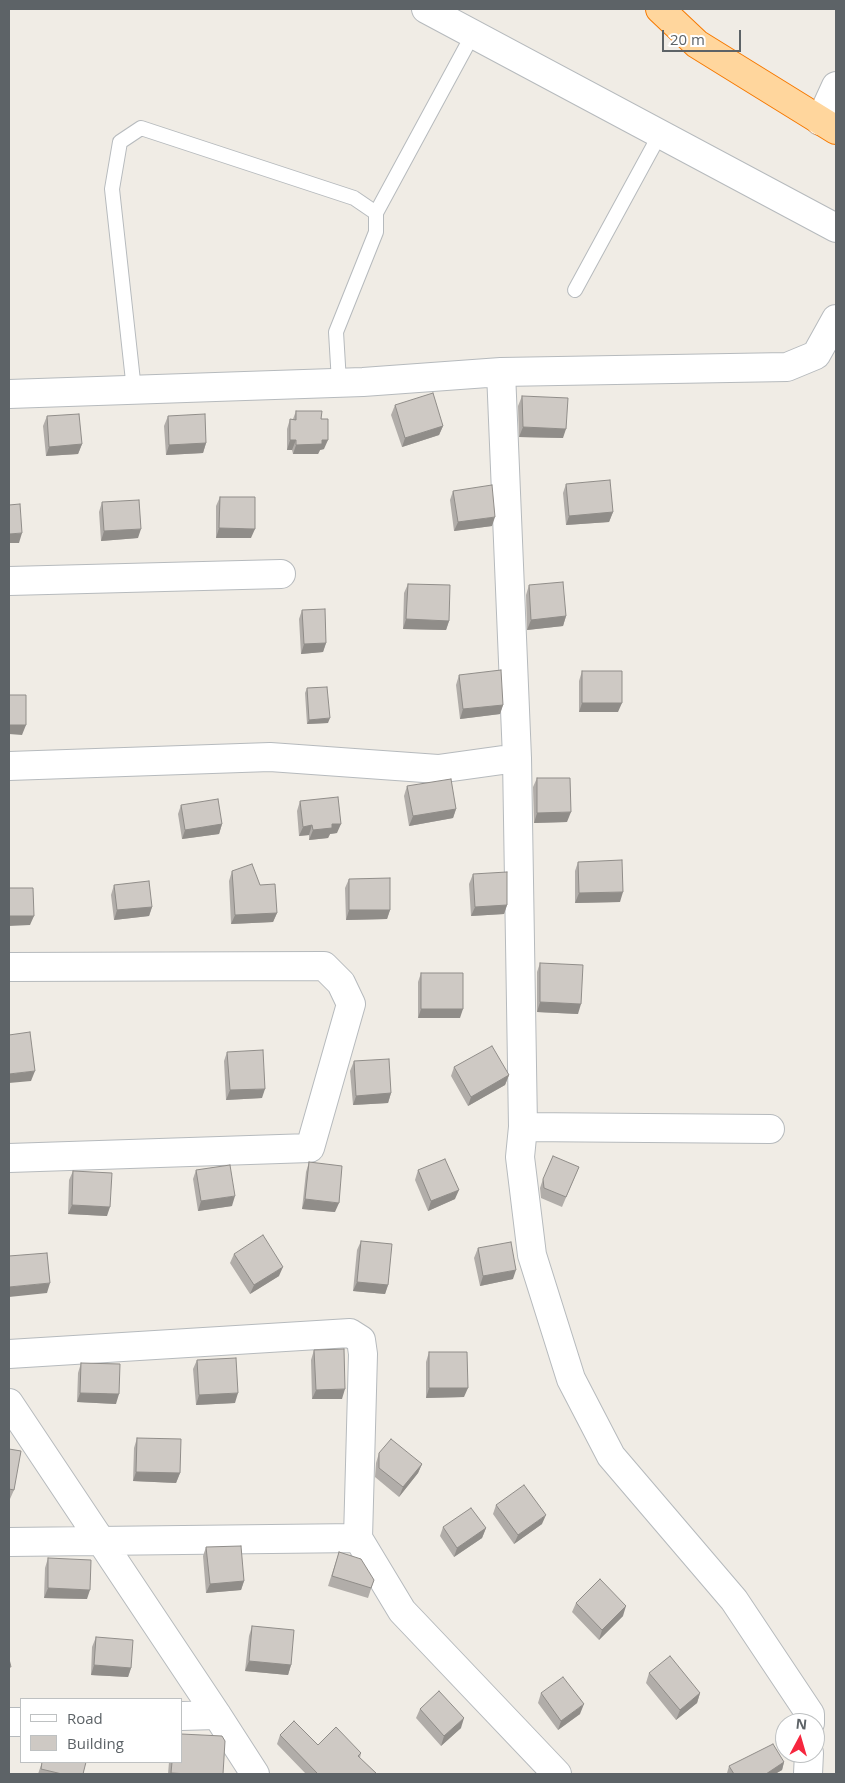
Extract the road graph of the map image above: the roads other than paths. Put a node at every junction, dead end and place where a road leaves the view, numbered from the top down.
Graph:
1 (426, 9) edge
2 (660, 9) edge
3 (473, 34) junction
4 (836, 86) edge
5 (828, 126) edge
6 (660, 134) junction
7 (376, 213) junction
8 (836, 228) edge
9 (575, 290) dead end
10 (836, 319) edge
11 (501, 372) junction
12 (339, 382) junction
13 (134, 390) junction
14 (9, 394) edge
15 (281, 574) dead end
16 (9, 581) edge
17 (517, 758) junction
18 (9, 766) edge
19 (9, 967) edge
20 (523, 1127) junction
21 (770, 1129) dead end
22 (9, 1158) edge
23 (9, 1354) edge
24 (9, 1403) edge
25 (358, 1538) junction
26 (100, 1541) junction
27 (9, 1542) edge
28 (809, 1713) edge
29 (217, 1715) junction
30 (182, 1716) edge
31 (254, 1774) edge
32 (558, 1774) edge

1 - 3 street
2 - 5 highway
3 - 6 street
3 - 7 lane
4 - 5 street
6 - 8 street
6 - 9 lane
7 - 12 lane
7 - 13 lane
10 - 11 street
11 - 12 street
11 - 17 street
12 - 13 street
13 - 14 street
15 - 16 street
17 - 18 street
17 - 20 street
19 - 22 street
20 - 21 street
20 - 28 street
23 - 25 street
24 - 26 street
25 - 26 street
25 - 32 street
26 - 27 street
26 - 29 street
29 - 30 street
29 - 31 street

